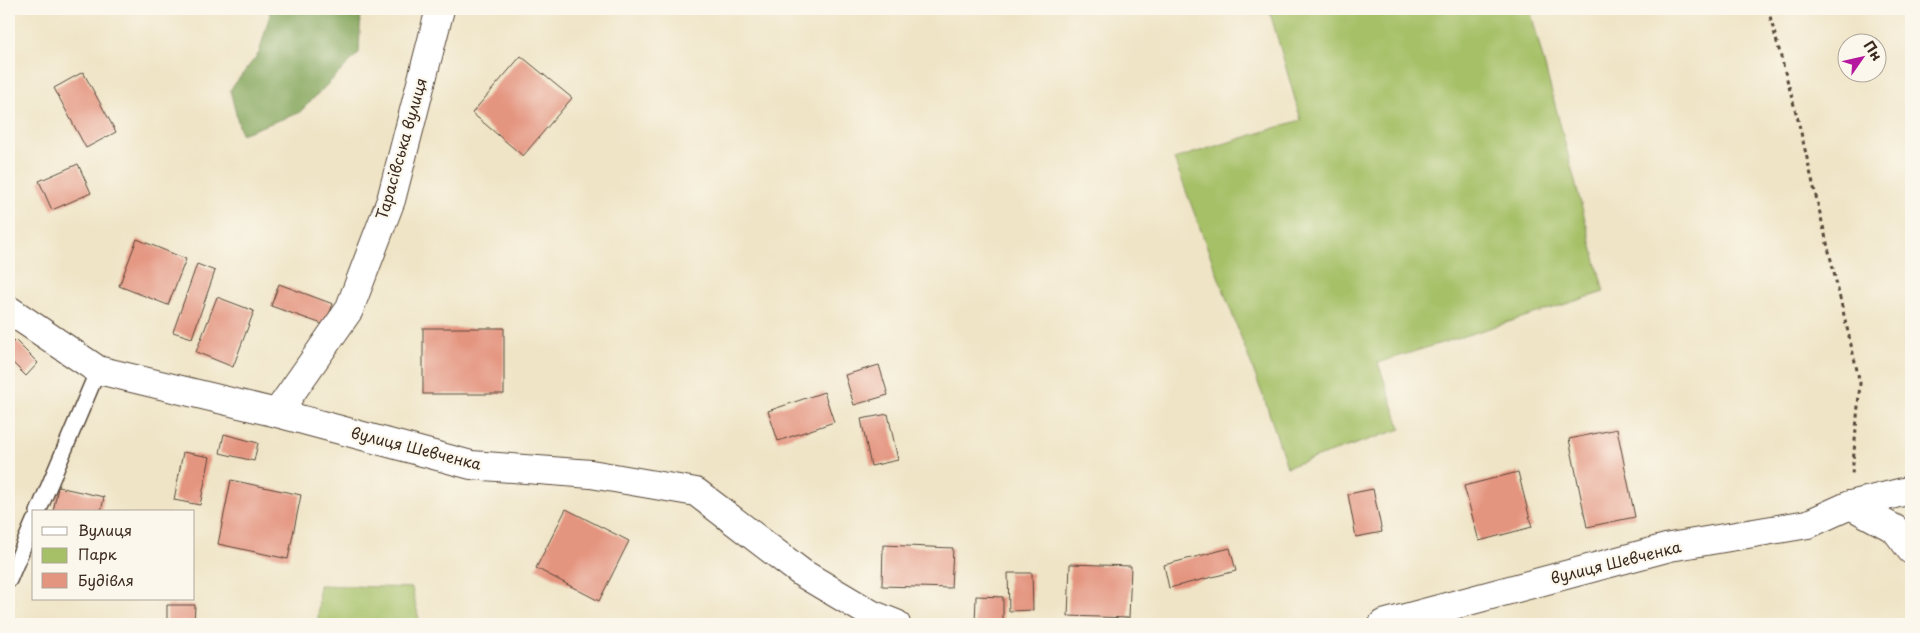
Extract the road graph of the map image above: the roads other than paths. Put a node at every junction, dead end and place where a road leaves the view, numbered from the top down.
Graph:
1 (440, 9) edge
2 (9, 310) edge
3 (98, 370) junction
4 (277, 413) junction
5 (1911, 490) edge
6 (1850, 505) junction
7 (39, 510) edge
8 (32, 526) edge
9 (1911, 550) edge
10 (9, 580) edge
11 (896, 624) edge
12 (1382, 624) edge

1 - 4 street, Тарасівська вулиця
2 - 3 street, вулиця Шевченка
3 - 4 street, вулиця Шевченка
3 - 7 lane
4 - 11 street, вулиця Шевченка
5 - 6 street, вулиця Шевченка
6 - 9 street
6 - 12 street, вулиця Шевченка
8 - 10 lane

